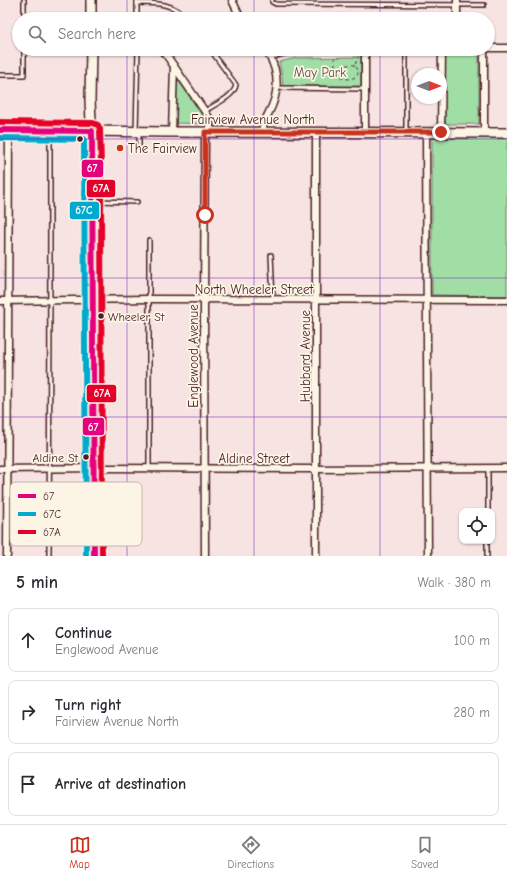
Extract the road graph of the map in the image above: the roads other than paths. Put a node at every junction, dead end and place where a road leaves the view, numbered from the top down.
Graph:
1 (24, 0) edge
2 (91, 0) edge
3 (232, 0) edge
4 (272, 0) edge
5 (137, 1) edge
6 (457, 3) edge
7 (484, 5) dead end
8 (24, 12) edge
9 (91, 12) edge
10 (137, 12) edge
11 (181, 12) edge
12 (238, 12) edge
13 (495, 48) edge
14 (507, 48) edge
15 (24, 56) edge
16 (91, 56) edge
17 (138, 56) edge
18 (167, 56) edge
19 (215, 56) edge
20 (365, 56) edge
21 (406, 56) edge
22 (442, 56) edge
23 (484, 56) edge
24 (270, 57) edge
25 (174, 66) junction
26 (0, 75) edge
27 (277, 88) junction
28 (365, 89) junction
29 (204, 111) junction
30 (5, 130) edge
31 (50, 130) junction
32 (92, 131) junction
33 (137, 132) junction
34 (172, 132) junction
35 (208, 132) junction
36 (262, 132) junction
37 (316, 132) junction
38 (366, 132) junction
39 (406, 132) junction
40 (426, 132) junction
41 (441, 132) junction
42 (484, 133) junction
43 (507, 133) edge
44 (139, 150) dead end
45 (93, 201) junction
46 (137, 202) dead end
47 (149, 240) dead end
48 (271, 255) dead end
49 (149, 299) junction
50 (49, 300) junction
51 (94, 300) junction
52 (204, 300) junction
53 (273, 300) junction
54 (316, 300) junction
55 (426, 300) junction
56 (507, 300) edge
57 (0, 301) edge
58 (8, 301) junction
59 (50, 468) junction
60 (94, 468) junction
61 (149, 468) junction
62 (428, 468) junction
63 (488, 468) junction
64 (507, 468) edge
65 (0, 469) edge
66 (7, 469) junction
67 (205, 469) junction
68 (316, 469) junction
69 (50, 482) edge
70 (94, 482) edge
71 (488, 508) edge
72 (487, 544) edge
73 (49, 546) edge
74 (7, 556) edge
75 (49, 556) edge
76 (205, 556) edge
77 (316, 556) edge
78 (428, 556) edge
79 (487, 556) edge

1 - 8 lane
2 - 9 street
3 - 12 street
4 - 6 lane
5 - 10 lane
5 - 11 lane
6 - 7 lane
13 - 14 street
15 - 26 lane
16 - 32 street
17 - 33 lane
18 - 25 street, Englewood Avenue
19 - 29 lane
20 - 28 street
21 - 39 lane
22 - 41 street
23 - 42 street
24 - 27 street
25 - 29 street, Englewood Avenue
25 - 34 street
27 - 28 lane
27 - 36 street
28 - 38 street
29 - 35 street, Englewood Avenue
30 - 31 street, Fairview Avenue North
30 - 58 street
31 - 32 street, Fairview Avenue North
31 - 50 lane
32 - 33 street, Fairview Avenue North
32 - 45 street
33 - 34 street, Fairview Avenue North
33 - 44 lane
34 - 35 street, Fairview Avenue North
35 - 36 street, Fairview Avenue North
35 - 52 street, Englewood Avenue
36 - 37 street, Fairview Avenue North
37 - 38 street, Fairview Avenue North
37 - 54 street, Hubbard Avenue
38 - 39 street, Fairview Avenue North
39 - 40 street, Fairview Avenue North
40 - 41 street, Fairview Avenue North
40 - 55 street
41 - 42 street, Fairview Avenue North
42 - 43 street, Fairview Avenue North
45 - 46 lane
45 - 51 street
47 - 49 lane
48 - 53 lane
49 - 51 street, North Wheeler Street
49 - 52 street, North Wheeler Street
49 - 61 lane
50 - 51 street, North Wheeler Street
50 - 58 street, North Wheeler Street
50 - 59 lane
51 - 60 street
52 - 53 street, North Wheeler Street
52 - 67 street, Englewood Avenue
53 - 54 street, North Wheeler Street
54 - 55 street, North Wheeler Street
54 - 68 street, Hubbard Avenue
55 - 56 street, North Wheeler Street
55 - 62 street
57 - 58 street, North Wheeler Street
58 - 66 street
59 - 60 street, Aldine Street
59 - 66 street, Aldine Street
59 - 69 lane
60 - 61 street, Aldine Street
60 - 70 street
61 - 67 street, Aldine Street
62 - 63 street, Aldine Street
62 - 68 street, Aldine Street
62 - 78 street
63 - 64 street, Aldine Street
63 - 71 lane
65 - 66 street, Aldine Street
66 - 74 street
67 - 68 street, Aldine Street
67 - 76 street, Englewood Avenue
68 - 77 street, Hubbard Avenue
72 - 79 lane
73 - 75 lane

